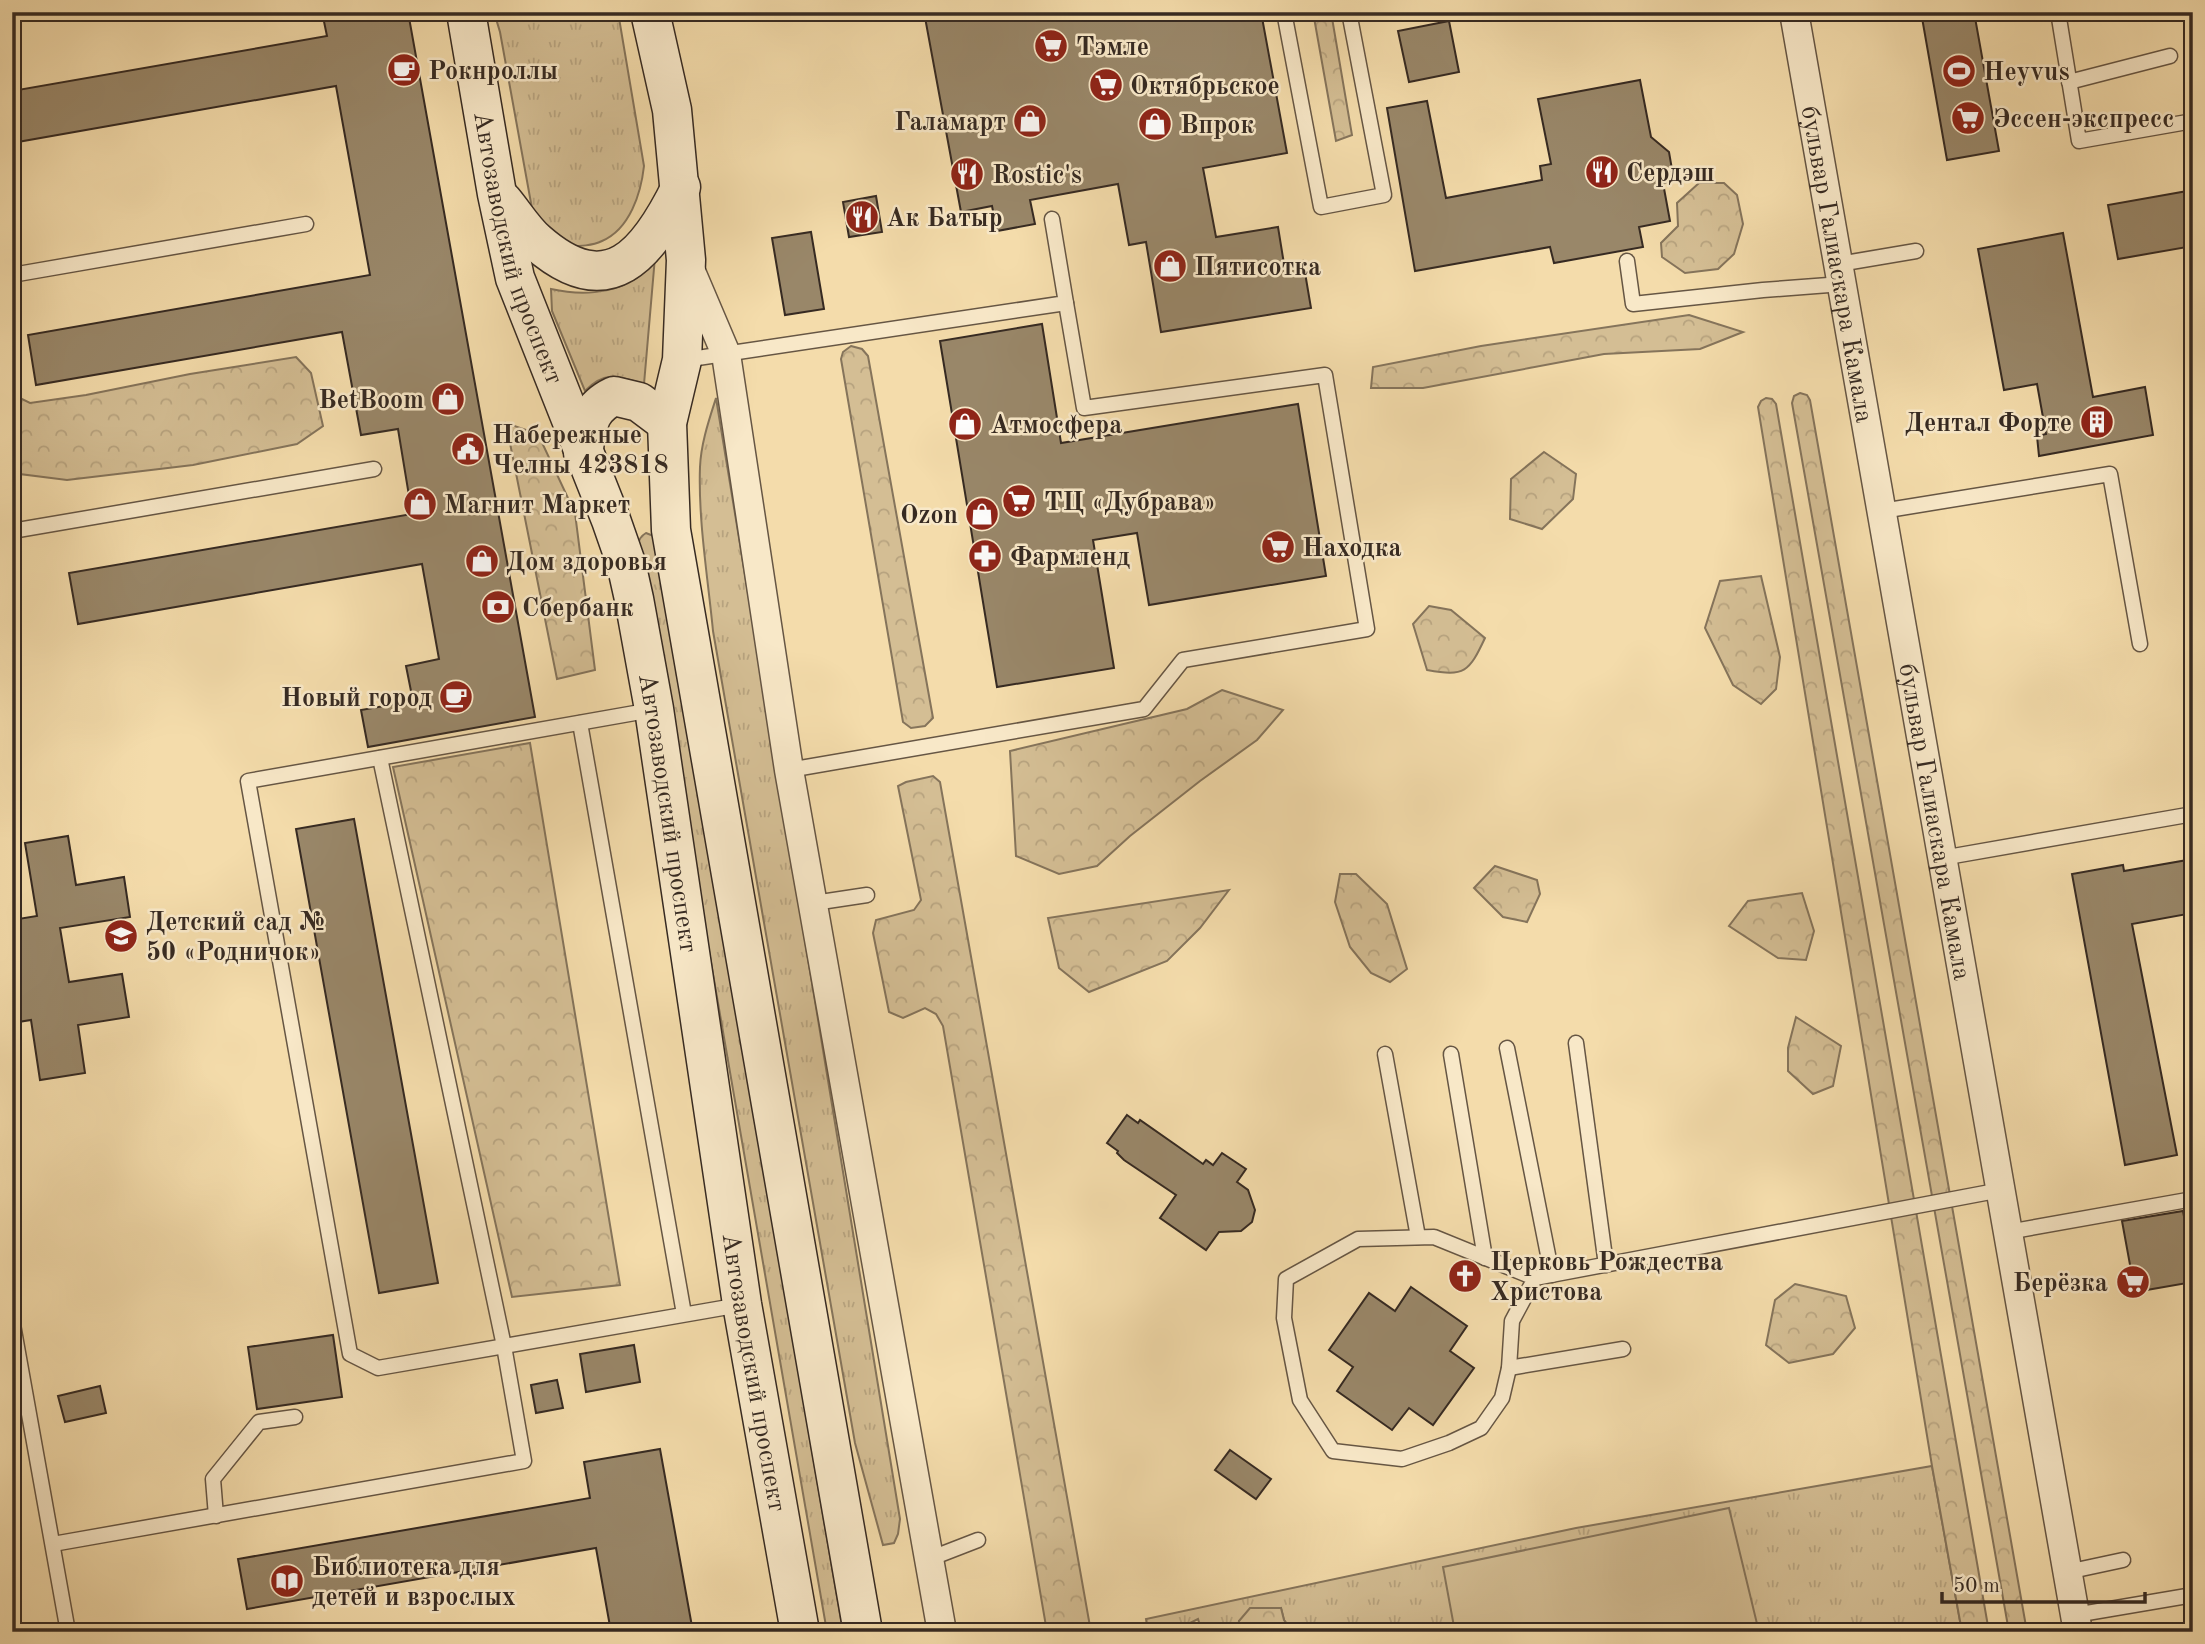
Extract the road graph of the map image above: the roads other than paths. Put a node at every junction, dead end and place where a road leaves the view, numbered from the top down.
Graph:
1 (466, 12) edge
2 (650, 12) edge
3 (1284, 12) edge
4 (1349, 12) edge
5 (1794, 12) edge
6 (2058, 12) edge
7 (2170, 56) dead end
8 (2069, 82) junction
9 (2193, 121) edge
10 (681, 187) junction
11 (497, 194) junction
12 (1052, 219) dead end
13 (306, 224) dead end
14 (1916, 251) dead end
15 (687, 260) junction
16 (1627, 261) dead end
17 (1841, 274) junction
18 (12, 275) edge
19 (1066, 303) junction
20 (726, 354) junction
21 (682, 360) junction
22 (667, 423) junction
23 (583, 453) junction
24 (374, 469) dead end
25 (1882, 511) junction
26 (12, 531) edge
27 (2140, 644) dead end
28 (654, 709) junction
29 (580, 723) junction
30 (380, 758) junction
31 (789, 770) junction
32 (2193, 814) edge
33 (1942, 858) junction
34 (867, 895) dead end
35 (814, 904) junction
36 (1576, 1043) dead end
37 (1507, 1048) dead end
38 (1385, 1054) dead end
39 (1451, 1054) dead end
40 (2001, 1190) junction
41 (2193, 1199) edge
42 (2008, 1232) junction
43 (1418, 1237) junction
44 (1485, 1258) junction
45 (1606, 1265) junction
46 (1552, 1275) junction
47 (1535, 1278) junction
48 (743, 1304) junction
49 (684, 1314) junction
50 (12, 1319) edge
51 (504, 1346) junction
52 (1623, 1349) dead end
53 (1509, 1368) junction
54 (295, 1417) dead end
55 (216, 1516) junction
56 (978, 1540) dead end
57 (52, 1544) junction
58 (929, 1559) junction
59 (2123, 1560) dead end
60 (2067, 1572) junction
61 (2193, 1595) edge
62 (2077, 1623) edge
63 (68, 1632) edge
64 (800, 1632) edge
65 (863, 1632) edge
66 (942, 1632) edge

1 - 11 street, Автозаводский проспект
2 - 10 street, Автозаводский проспект
3 - 4 lane
5 - 17 street, бульвар Галиаскара Камала
6 - 8 lane
7 - 8 lane
8 - 9 lane
10 - 11 street
10 - 15 street, Автозаводский проспект
11 - 23 street, Автозаводский проспект
12 - 19 lane
13 - 18 lane
14 - 17 lane
15 - 20 street
15 - 21 street, Автозаводский проспект
16 - 17 lane
17 - 25 street, бульвар Галиаскара Камала
19 - 20 lane
19 - 31 lane
20 - 21 lane
20 - 31 street
21 - 22 street, Автозаводский проспект
22 - 23 street
22 - 65 street, Автозаводский проспект
23 - 28 street, Автозаводский проспект
24 - 26 lane
25 - 27 lane
25 - 33 street, бульвар Галиаскара Камала
28 - 29 lane
28 - 48 street, Автозаводский проспект
29 - 30 lane
29 - 49 lane
30 - 51 lane
30 - 51 lane
31 - 35 street
32 - 33 lane
33 - 40 street, бульвар Галиаскара Камала
34 - 35 lane
35 - 58 street
36 - 45 lane
37 - 46 lane
38 - 43 lane
39 - 44 lane
40 - 42 street, бульвар Галиаскара Камала
40 - 45 lane
41 - 42 lane
42 - 60 street, бульвар Галиаскара Камала
43 - 44 lane
43 - 53 lane
44 - 47 lane
45 - 46 lane
46 - 47 lane
47 - 53 lane
48 - 49 lane
48 - 64 street, Автозаводский проспект
49 - 51 lane
50 - 57 lane
51 - 55 lane
52 - 53 lane
54 - 55 lane
55 - 57 lane
56 - 58 lane
57 - 63 lane
58 - 66 street
59 - 60 lane
60 - 62 street, бульвар Галиаскара Камала
61 - 62 lane

